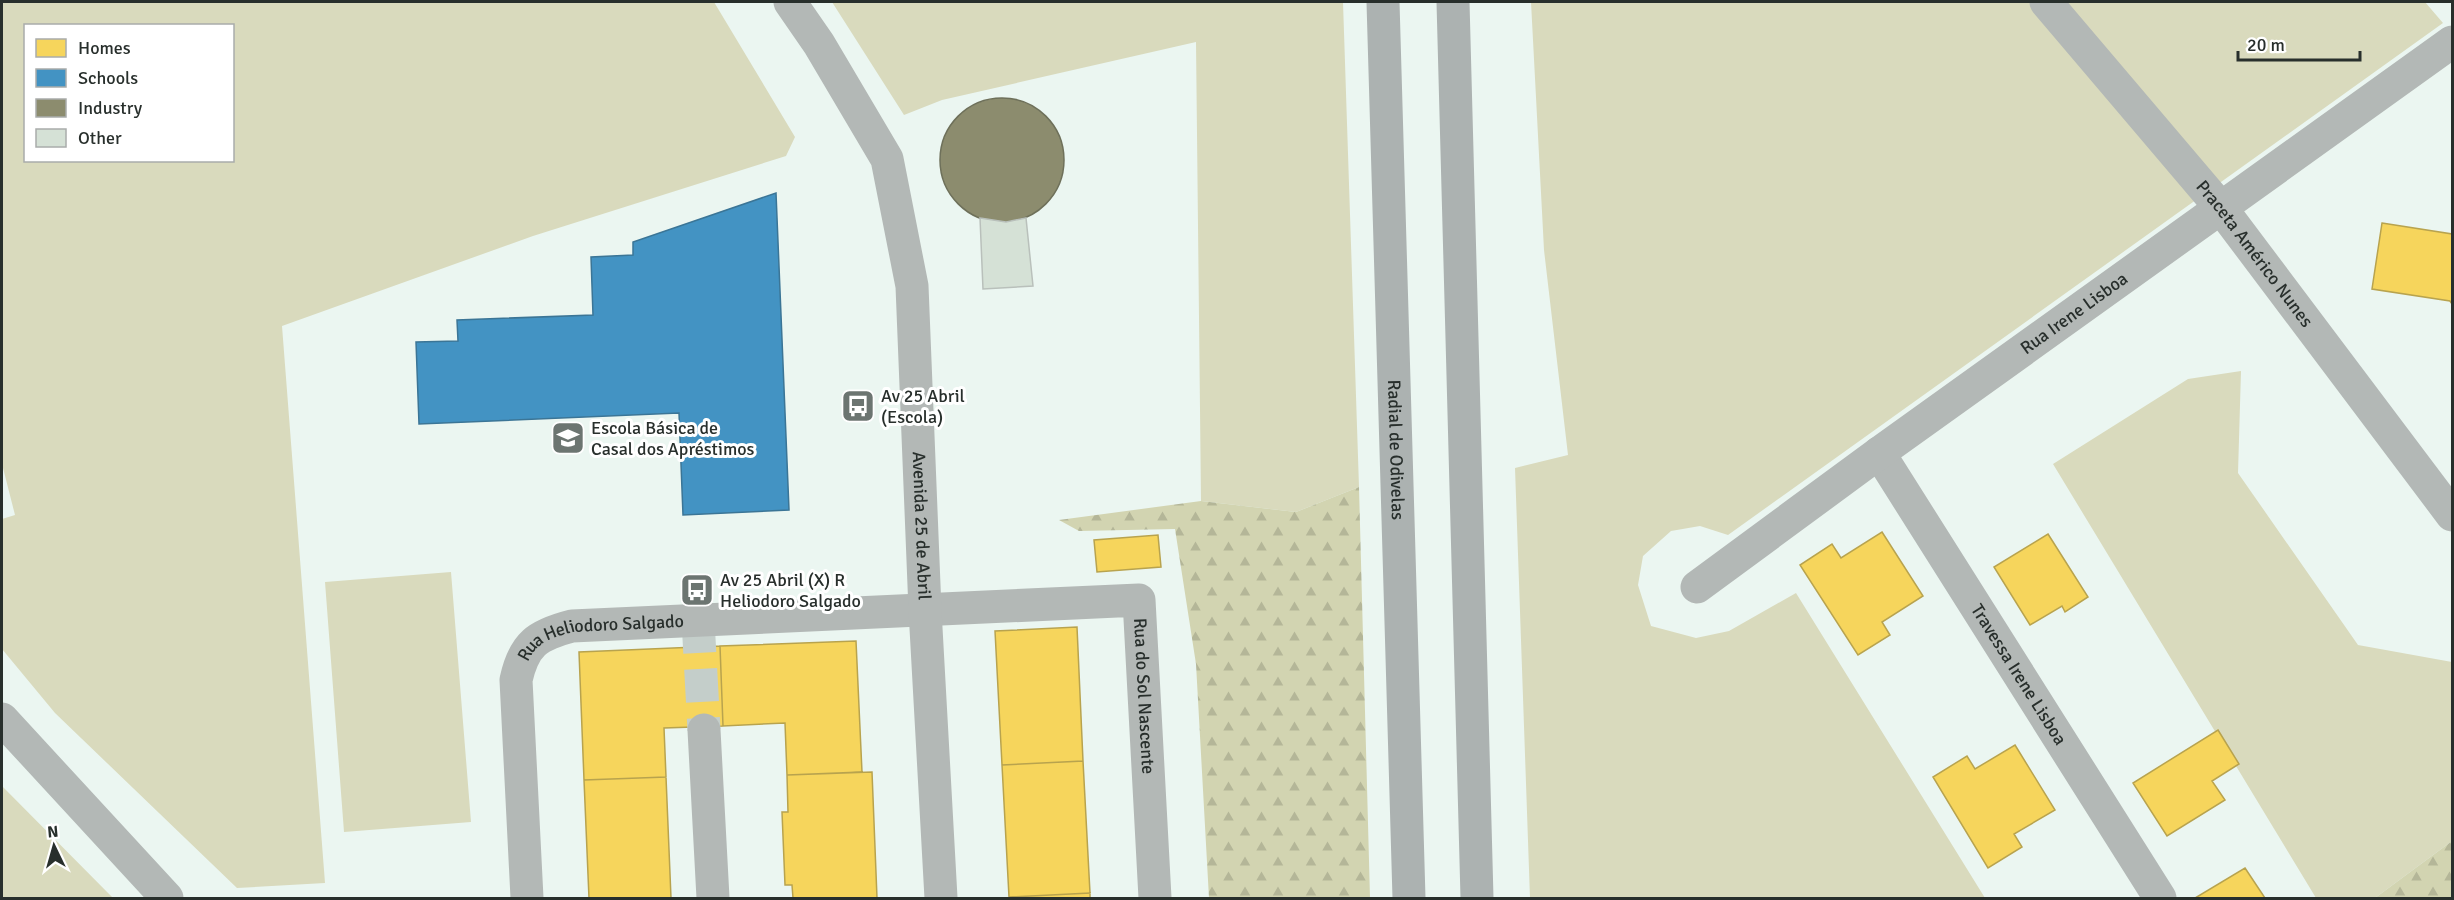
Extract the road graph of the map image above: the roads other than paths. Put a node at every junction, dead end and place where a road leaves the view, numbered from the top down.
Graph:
1 (790, 2) edge
2 (1383, 2) edge
3 (1453, 2) edge
4 (2046, 2) edge
5 (2448, 55) edge
6 (2221, 208) junction
7 (1879, 453) junction
8 (2452, 515) edge
9 (1697, 586) dead end
10 (925, 610) junction
11 (2, 719) edge
12 (704, 730) tunnel mouth
13 (168, 898) edge
14 (527, 898) edge
15 (713, 898) edge
16 (941, 898) edge
17 (1155, 898) edge
18 (1409, 898) edge
19 (1477, 898) edge
20 (2160, 898) edge

1 - 10 street, Avenida 25 de Abril
2 - 18 highway, Radial de Odivelas
3 - 19 highway
4 - 6 street, Praceta Américo Nunes
5 - 6 street, Rua Irene Lisboa
6 - 7 street, Rua Irene Lisboa
6 - 8 street, Praceta Américo Nunes
7 - 9 street, Rua Irene Lisboa
7 - 20 street, Travessa Irene Lisboa
10 - 14 street, Rua Heliodoro Salgado
10 - 16 street, Avenida 25 de Abril
10 - 17 street, Rua do Sol Nascente
11 - 13 street
12 - 15 street

